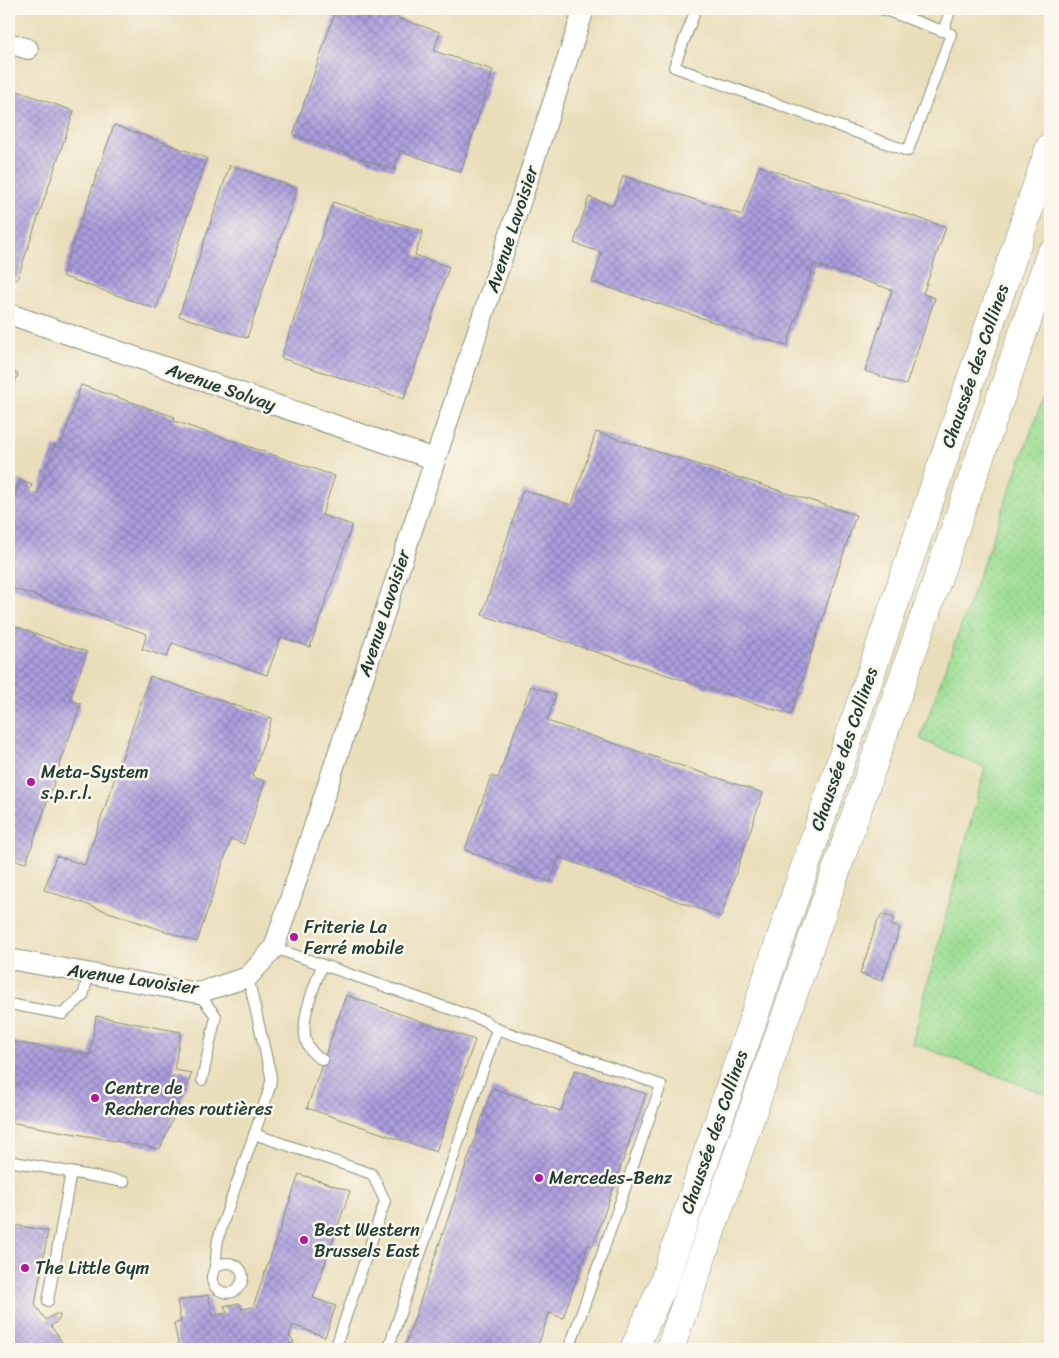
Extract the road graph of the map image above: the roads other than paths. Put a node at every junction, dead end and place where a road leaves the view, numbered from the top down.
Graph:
1 (584, 9) edge
2 (696, 9) edge
3 (882, 9) edge
4 (951, 9) edge
5 (943, 31) junction
6 (9, 43) edge
7 (28, 49) dead end
8 (1050, 147) edge
9 (1050, 255) edge
10 (9, 314) edge
11 (434, 459) junction
12 (274, 948) junction
13 (9, 959) edge
14 (322, 965) junction
15 (89, 973) junction
16 (248, 977) junction
17 (198, 992) junction
18 (9, 1004) edge
19 (498, 1030) junction
20 (323, 1060) dead end
21 (202, 1080) dead end
22 (254, 1134) junction
23 (9, 1161) edge
24 (71, 1172) junction
25 (124, 1182) dead end
26 (215, 1267) dead end
27 (48, 1301) dead end
28 (335, 1349) edge
29 (388, 1349) edge
30 (569, 1349) edge
31 (634, 1349) edge
32 (670, 1349) edge

1 - 11 street, Avenue Lavoisier
2 - 5 lane
3 - 5 lane
4 - 5 lane
6 - 7 street
8 - 31 main road, Chaussée des Collines
9 - 32 main road, Chaussée des Collines
10 - 11 street, Avenue Solvay
11 - 12 street, Avenue Lavoisier
12 - 14 lane
12 - 16 street, Avenue Lavoisier
13 - 15 street, Avenue Lavoisier
14 - 19 lane
14 - 20 lane
15 - 17 street, Avenue Lavoisier
15 - 18 lane
16 - 17 street, Avenue Lavoisier
16 - 22 lane
17 - 21 lane
19 - 29 lane
19 - 30 lane
22 - 26 lane
22 - 28 lane
23 - 24 lane
24 - 25 lane
24 - 27 lane

